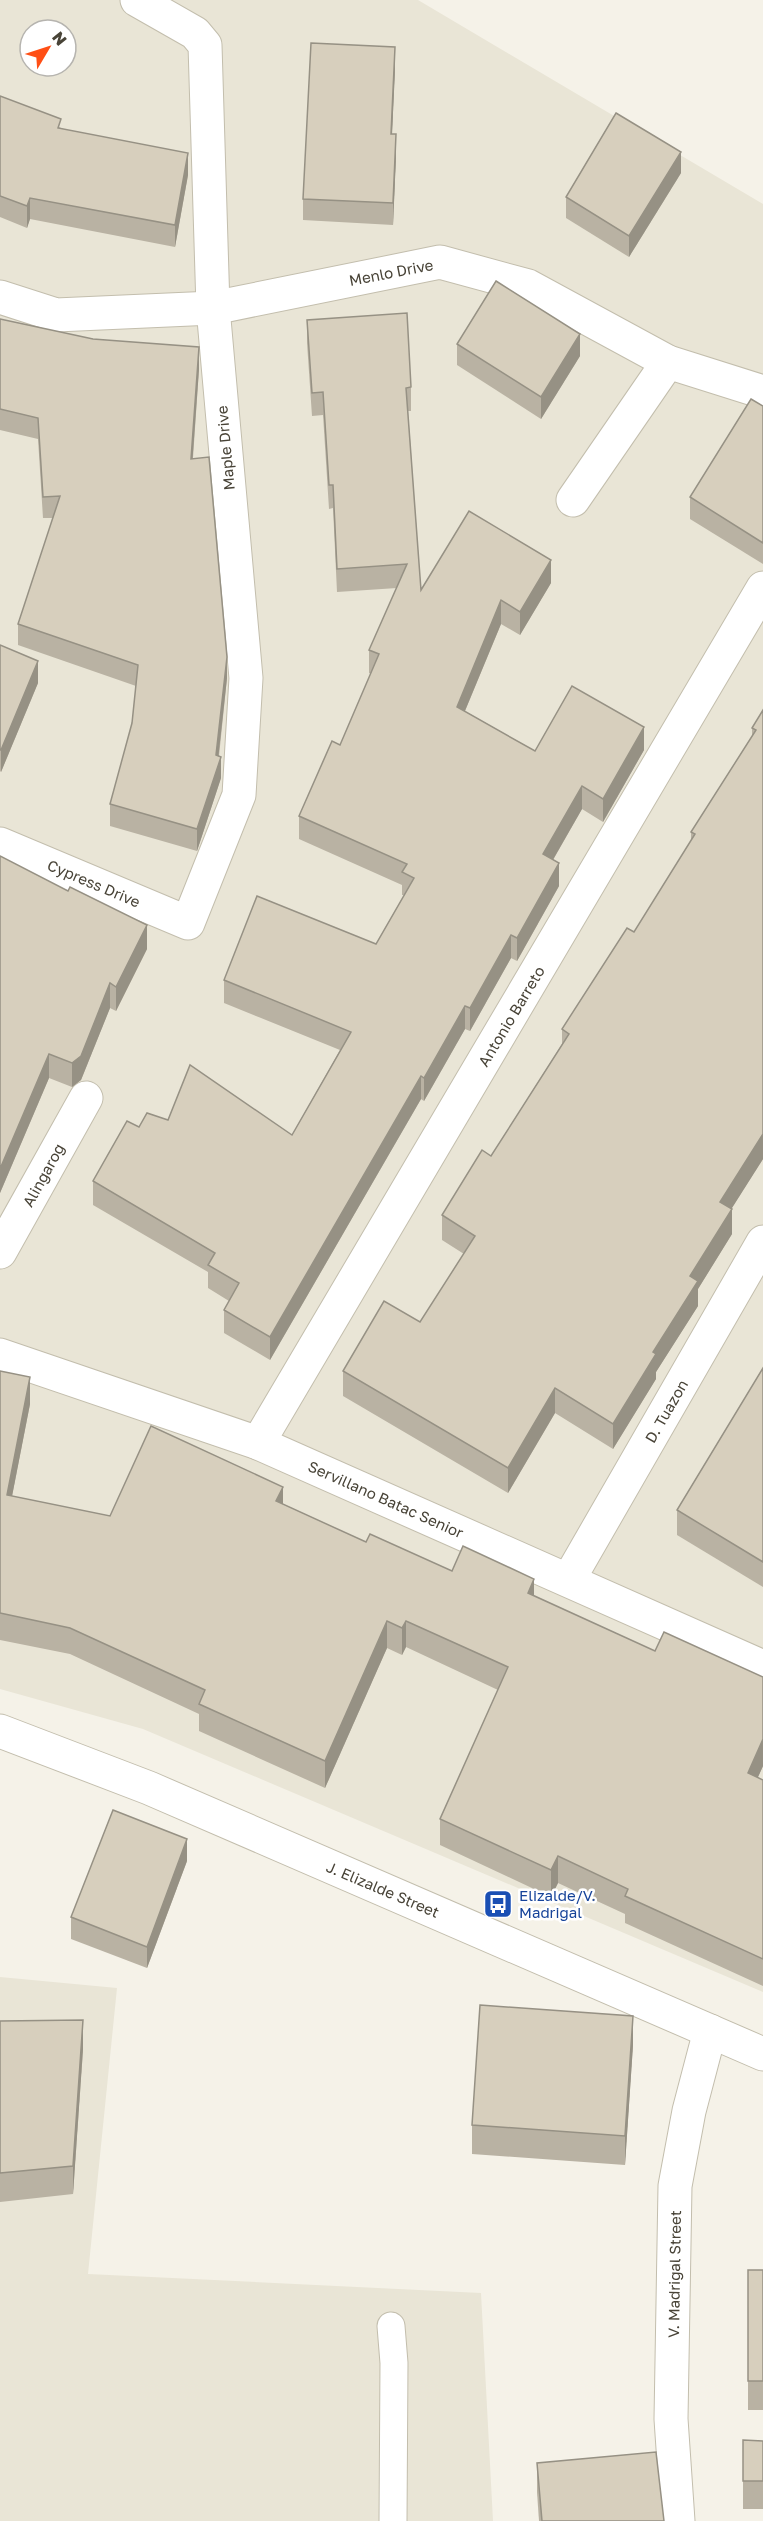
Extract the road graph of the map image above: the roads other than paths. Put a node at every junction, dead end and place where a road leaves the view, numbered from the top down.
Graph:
1 (137, 0) edge
2 (0, 297) edge
3 (213, 308) junction
4 (668, 362) junction
5 (760, 391) dead end
6 (573, 500) dead end
7 (763, 588) edge
8 (0, 844) edge
9 (188, 923) joint
10 (86, 1098) dead end
11 (763, 1242) edge
12 (0, 1252) edge
13 (0, 1355) edge
14 (258, 1443) junction
15 (569, 1579) junction
16 (763, 1667) edge
17 (0, 1731) edge
18 (710, 2031) junction
19 (763, 2054) edge
20 (391, 2326) dead end
21 (393, 2521) edge
22 (678, 2521) edge

1 - 3 street, Maple Drive
2 - 3 street, Menlo Drive
3 - 4 street, Menlo Drive
3 - 9 street, Maple Drive
4 - 5 street, Menlo Drive
4 - 6 street
7 - 14 street, Antonio Barreto
8 - 9 street, Cypress Drive
10 - 12 street, Alingarog
11 - 15 street, D. Tuazon
13 - 14 street, Servillano Batac Senior
14 - 15 street, Servillano Batac Senior
15 - 16 street, Servillano Batac Senior
17 - 18 street, J. Elizalde Street
18 - 19 street, J. Elizalde Street
18 - 22 street, V. Madrigal Street
20 - 21 lane

